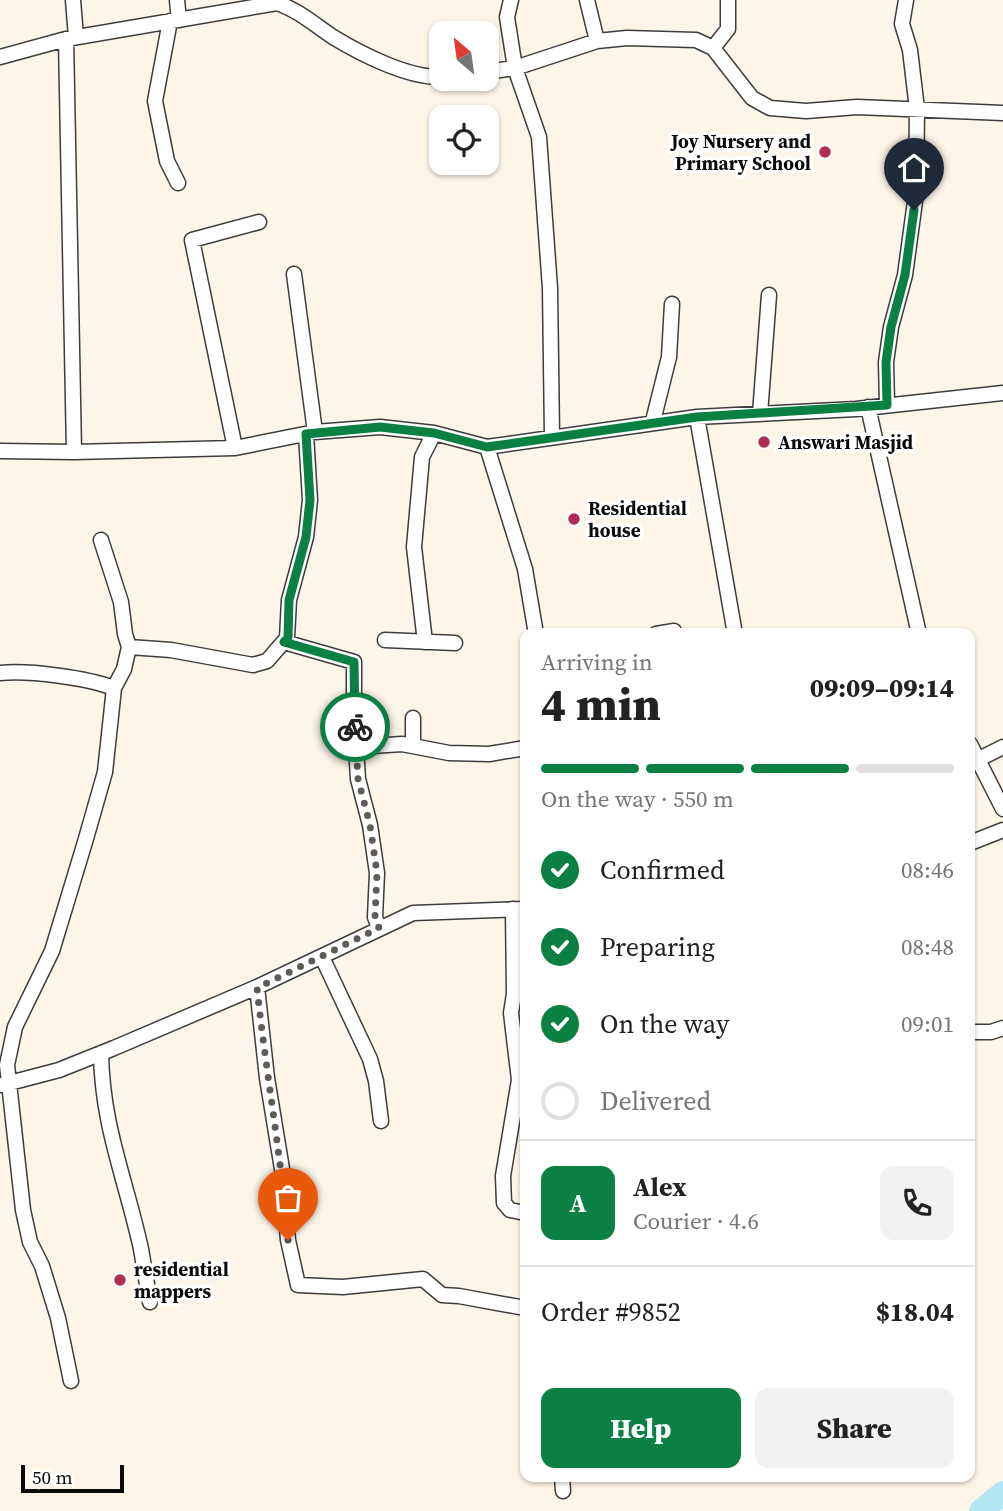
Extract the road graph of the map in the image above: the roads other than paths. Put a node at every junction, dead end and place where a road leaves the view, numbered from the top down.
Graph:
1 (73, 0) edge
2 (177, 0) edge
3 (511, 0) edge
4 (587, 0) edge
5 (728, 0) edge
6 (906, 0) edge
7 (254, 3) edge
8 (175, 20) junction
9 (71, 38) junction
10 (597, 41) junction
11 (713, 48) junction
12 (0, 57) edge
13 (515, 68) junction
14 (499, 70) edge
15 (429, 76) edge
16 (917, 110) junction
17 (1003, 113) edge
18 (178, 183) dead end
19 (259, 222) dead end
20 (294, 274) dead end
21 (769, 295) dead end
22 (672, 304) dead end
23 (1003, 393) edge
24 (887, 405) junction
25 (868, 407) junction
26 (760, 414) junction
27 (697, 417) junction
28 (653, 421) junction
29 (311, 433) junction
30 (434, 433) junction
31 (552, 436) junction
32 (487, 447) junction
33 (235, 448) junction
34 (0, 451) edge
35 (74, 452) junction
36 (101, 540) dead end
37 (535, 628) edge
38 (733, 628) edge
39 (918, 628) edge
40 (385, 640) dead end
41 (284, 642) junction
42 (425, 642) junction
43 (455, 643) dead end
44 (129, 647) junction
45 (0, 673) edge
46 (114, 688) junction
47 (413, 718) dead end
48 (413, 746) junction
49 (356, 747) junction
50 (1003, 747) edge
51 (520, 749) edge
52 (975, 755) edge
53 (977, 760) junction
54 (1003, 809) edge
55 (1003, 830) edge
56 (975, 841) edge
57 (519, 909) edge
58 (379, 928) junction
59 (323, 957) junction
60 (257, 988) junction
61 (1003, 1028) edge
62 (975, 1032) edge
63 (101, 1053) junction
64 (4, 1085) edge
65 (381, 1121) dead end
66 (520, 1212) edge
67 (150, 1302) dead end
68 (520, 1307) edge
69 (71, 1381) dead end

1 - 9 street
2 - 8 street
3 - 13 street
4 - 10 street
5 - 11 street
6 - 16 street
7 - 8 street
7 - 15 street
8 - 9 street
8 - 18 street
9 - 12 street
9 - 35 street
10 - 11 street
10 - 13 street
11 - 16 street
13 - 14 street
13 - 31 street
16 - 17 street
16 - 24 street
19 - 33 street
20 - 29 street
21 - 26 street
22 - 28 street
23 - 24 street
24 - 25 street
25 - 26 street
25 - 39 street
26 - 27 street
27 - 28 street
27 - 38 street
28 - 31 street
29 - 30 street
29 - 33 street
29 - 41 street
30 - 32 street
30 - 42 street
31 - 32 street
32 - 37 street
33 - 35 street
34 - 35 street
36 - 44 street
40 - 42 street
41 - 44 street
41 - 49 street
42 - 43 street
44 - 46 street
45 - 46 street
46 - 64 street
47 - 48 street
48 - 49 street
48 - 51 street
49 - 58 street
50 - 53 street
52 - 53 street
53 - 54 street
55 - 56 street
57 - 58 street
57 - 66 street
58 - 59 street
59 - 60 street
59 - 65 street
60 - 63 street
60 - 68 street
61 - 62 street
63 - 64 street
63 - 67 street
64 - 69 street

